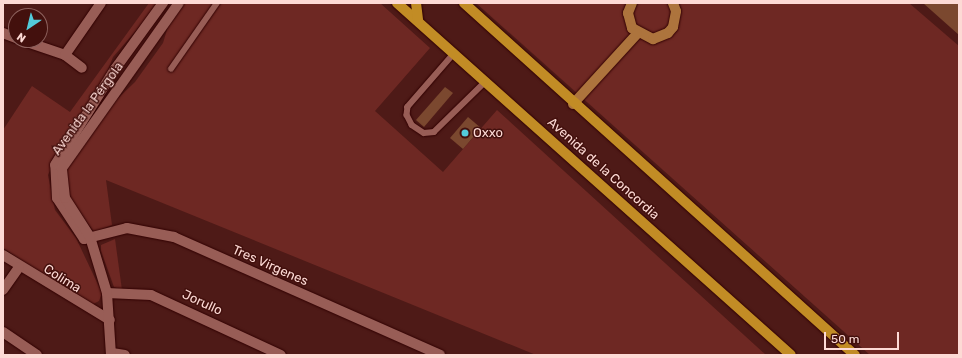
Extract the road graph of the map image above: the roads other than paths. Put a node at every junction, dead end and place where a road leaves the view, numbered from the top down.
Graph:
1 (101, 3) edge
2 (163, 3) edge
3 (180, 3) edge
4 (217, 3) edge
5 (397, 3) edge
6 (416, 3) edge
7 (464, 3) edge
8 (632, 3) edge
9 (673, 3) edge
10 (154, 16) junction
11 (418, 20) junction
12 (164, 24) junction
13 (637, 34) junction
14 (45, 48) edge
15 (455, 53) junction
16 (65, 55) junction
17 (82, 68) dead end
18 (172, 69) dead end
19 (486, 81) junction
20 (106, 83) junction
21 (117, 90) junction
22 (573, 104) junction
23 (88, 241) junction
24 (3, 256) edge
25 (19, 267) junction
26 (3, 290) edge
27 (107, 293) junction
28 (110, 320) junction
29 (3, 332) edge
30 (112, 354) edge
31 (37, 355) edge
32 (125, 355) edge
33 (281, 355) edge
34 (440, 355) edge
35 (791, 355) edge
36 (855, 355) edge

1 - 16 street
2 - 10 street, Avenida la Pérgola
3 - 12 street, Avenida la Pérgola
4 - 18 lane
5 - 11 main road, Avenida de la Concordia
6 - 11 main road
7 - 22 main road
8 - 13 street
9 - 13 street
10 - 12 street
10 - 20 street, Avenida la Pérgola
11 - 15 main road, Avenida de la Concordia
12 - 21 street, Avenida la Pérgola
13 - 22 street
14 - 16 street
15 - 19 main road, Avenida de la Concordia
15 - 19 lane
16 - 17 street
19 - 35 main road, Avenida de la Concordia
20 - 21 street
20 - 23 street, Avenida la Pérgola
21 - 23 street, Avenida la Pérgola
22 - 36 main road
23 - 27 street
23 - 34 street, Tres Virgenes
24 - 25 street, Colima
25 - 26 street
25 - 28 street, Colima
27 - 28 street
27 - 33 street, Jorullo
28 - 30 street
29 - 31 street
30 - 32 street

